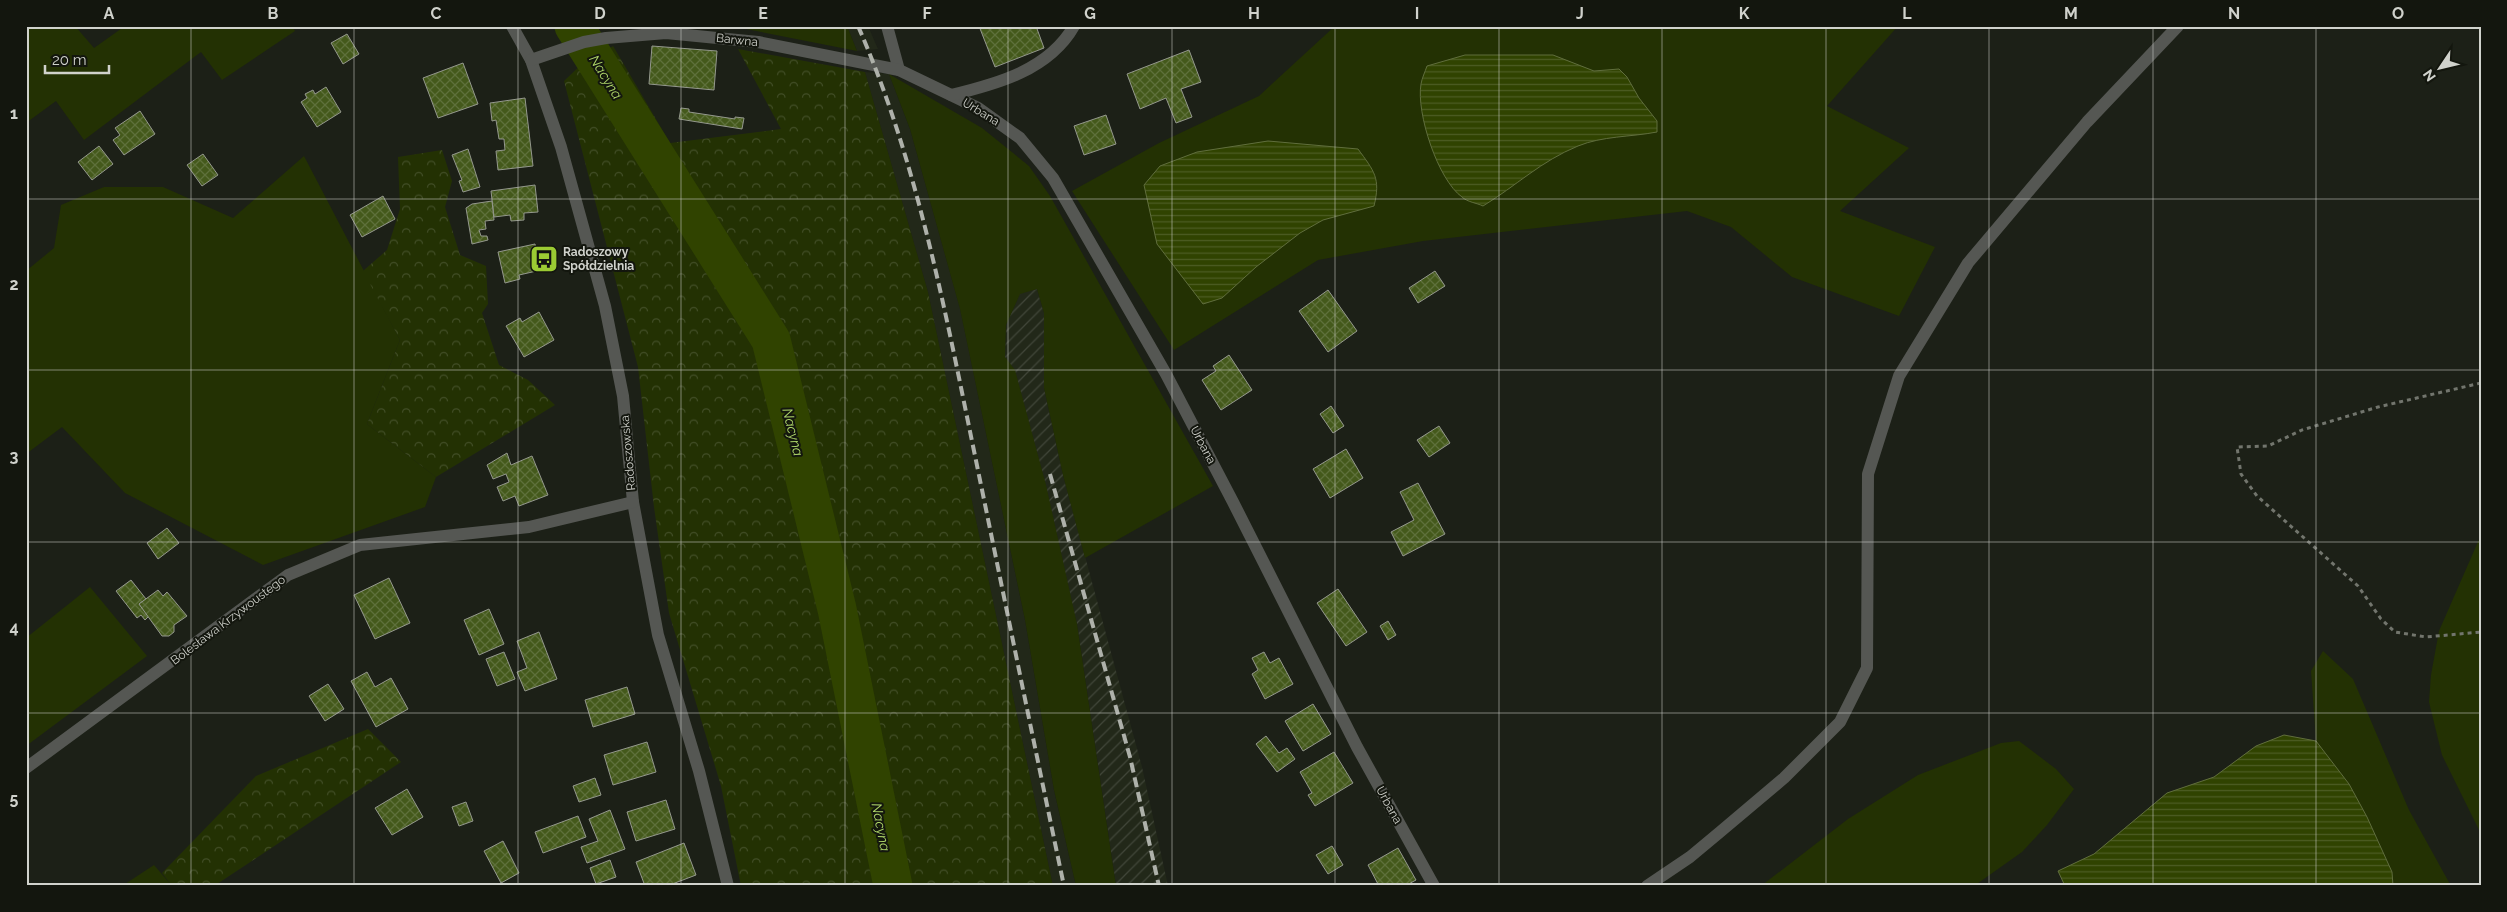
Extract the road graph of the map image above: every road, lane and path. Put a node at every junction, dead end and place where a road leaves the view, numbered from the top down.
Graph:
1 (512, 26) edge
2 (887, 26) edge
3 (1074, 26) edge
4 (2178, 26) edge
5 (531, 60) junction
6 (899, 70) junction
7 (951, 95) junction
8 (2481, 383) edge
9 (633, 502) junction
10 (2481, 632) edge
11 (26, 768) edge
12 (728, 886) edge
13 (1434, 886) edge
14 (1647, 886) edge

1 - 5 street, Radoszowska
2 - 6 street
3 - 7 street
4 - 14 street
5 - 6 street, Barwna
5 - 9 street, Radoszowska
6 - 7 street, Urbana
7 - 13 street, Urbana
8 - 10 path
9 - 11 street, Bolesława Krzywoustego
9 - 12 street, Radoszowska

